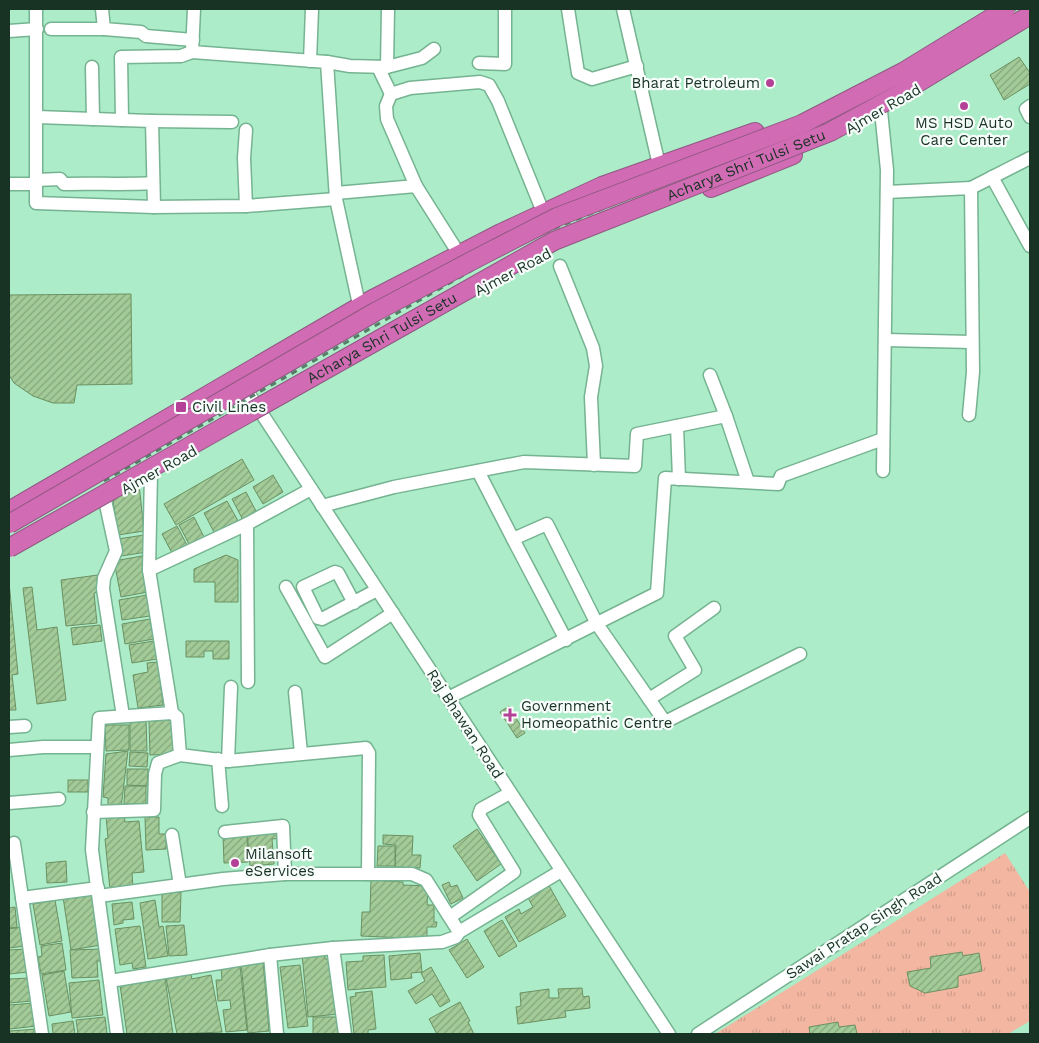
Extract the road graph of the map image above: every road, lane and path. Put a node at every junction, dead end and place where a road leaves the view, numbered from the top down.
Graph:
1 (36, 9) edge
2 (102, 9) edge
3 (194, 9) edge
4 (312, 9) edge
5 (388, 9) edge
6 (505, 9) edge
7 (568, 9) edge
8 (623, 9) edge
9 (993, 9) edge
10 (1006, 9) edge
11 (1030, 15) edge
12 (1030, 20) edge
13 (37, 29) junction
14 (51, 29) dead end
15 (104, 29) junction
16 (9, 31) edge
17 (193, 46) junction
18 (434, 49) dead end
19 (310, 61) junction
20 (327, 62) junction
21 (479, 63) dead end
22 (637, 66) junction
23 (92, 67) dead end
24 (383, 67) junction
25 (390, 94) junction
26 (1030, 106) edge
27 (881, 111) junction
28 (37, 117) junction
29 (1030, 117) edge
30 (93, 119) junction
31 (122, 120) junction
32 (152, 122) junction
33 (232, 122) dead end
34 (246, 130) dead end
35 (1030, 158) edge
36 (677, 160) junction
37 (659, 166) junction
38 (992, 177) junction
39 (36, 182) junction
40 (153, 183) junction
41 (9, 184) edge
42 (416, 186) junction
43 (972, 188) junction
44 (887, 192) junction
45 (336, 196) junction
46 (688, 197) junction
47 (246, 206) junction
48 (154, 207) junction
49 (543, 212) junction
50 (1030, 246) edge
51 (459, 254) junction
52 (560, 266) dead end
53 (362, 306) junction
54 (886, 340) junction
55 (972, 342) junction
56 (710, 375) dead end
57 (239, 378) junction
58 (261, 415) junction
59 (968, 415) dead end
60 (726, 416) junction
61 (676, 426) junction
62 (883, 439) junction
63 (594, 465) junction
64 (478, 470) junction
65 (883, 471) dead end
66 (151, 473) junction
67 (679, 479) junction
68 (748, 482) junction
69 (311, 489) junction
70 (106, 500) junction
71 (322, 506) junction
72 (9, 511) edge
73 (9, 524) edge
74 (247, 524) junction
75 (513, 539) junction
76 (9, 548) edge
77 (9, 554) edge
78 (149, 570) junction
79 (286, 587) dead end
80 (377, 590) junction
81 (354, 603) dead end
82 (714, 608) dead end
83 (392, 613) junction
84 (597, 624) junction
85 (566, 640) junction
86 (800, 654) dead end
87 (248, 682) dead end
88 (231, 687) dead end
89 (295, 692) dead end
90 (448, 698) junction
91 (649, 699) junction
92 (172, 713) junction
93 (123, 716) junction
94 (26, 726) dead end
95 (9, 727) edge
96 (97, 746) junction
97 (9, 750) edge
98 (301, 753) junction
99 (180, 755) junction
100 (223, 760) junction
101 (510, 793) junction
102 (58, 799) dead end
103 (9, 803) edge
104 (222, 806) dead end
105 (93, 812) junction
106 (1030, 818) edge
107 (225, 832) dead end
108 (172, 835) dead end
109 (14, 843) dead end
110 (561, 871) junction
111 (285, 874) junction
112 (368, 874) junction
113 (180, 885) junction
114 (98, 892) junction
115 (22, 898) junction
116 (450, 917) junction
117 (459, 932) junction
118 (333, 948) junction
119 (270, 955) junction
120 (110, 981) junction
121 (42, 1034) edge
122 (117, 1034) edge
123 (277, 1034) edge
124 (345, 1034) edge
125 (669, 1034) edge
126 (698, 1034) edge

1 - 13 street
2 - 15 street
3 - 17 street
4 - 19 street
5 - 24 street
6 - 21 street
7 - 22 street
8 - 22 street
9 - 36 highway, Ajmer Road
10 - 73 highway, Acharya Shri Tulsi Setu, bridge
11 - 76 highway, Acharya Shri Tulsi Setu, bridge
12 - 27 highway, Ajmer Road
13 - 16 street
13 - 28 street
14 - 15 street
15 - 17 street
17 - 19 street
17 - 31 street
18 - 24 street
19 - 20 street
20 - 24 street
20 - 45 street
22 - 37 street
23 - 30 street
24 - 25 street
25 - 42 street
25 - 49 street
26 - 29 street
27 - 44 street
27 - 46 highway, Ajmer Road
28 - 30 street
28 - 39 street
30 - 31 street
31 - 32 street
32 - 33 street
32 - 40 street
34 - 47 street
35 - 38 street
36 - 37 highway, Ajmer Road
36 - 46 highway
37 - 49 highway, Ajmer Road
38 - 43 street
38 - 50 street
39 - 40 street
39 - 41 street
39 - 48 street
40 - 48 street
42 - 45 street
42 - 51 street
43 - 44 street
43 - 55 street
44 - 54 street
45 - 47 street
45 - 53 street
46 - 58 highway, Ajmer Road
47 - 48 street
49 - 51 highway, Ajmer Road
51 - 53 highway, Ajmer Road
52 - 63 street
53 - 57 highway, Ajmer Road
54 - 55 street
54 - 62 street
55 - 59 street
56 - 60 street
57 - 58 street, Raj Bhawan Road
57 - 72 highway, Ajmer Road
58 - 66 highway, Ajmer Road
58 - 69 street, Raj Bhawan Road
60 - 61 street
60 - 68 street
61 - 63 street
61 - 67 street
62 - 65 street
62 - 68 street
63 - 64 street
64 - 71 street
64 - 75 street
66 - 70 highway, Ajmer Road
66 - 78 street
67 - 68 street
67 - 84 street
69 - 71 street, Raj Bhawan Road
69 - 74 street
70 - 77 highway, Ajmer Road
70 - 93 street
71 - 80 street, Raj Bhawan Road
74 - 78 street
74 - 87 street
75 - 84 street
75 - 85 street
78 - 92 street
79 - 83 street
80 - 81 street
80 - 83 street, Raj Bhawan Road
82 - 91 street
83 - 90 street, Raj Bhawan Road
84 - 85 street
84 - 91 street
85 - 90 street
86 - 91 street
88 - 100 street
89 - 98 street
90 - 101 street, Raj Bhawan Road
92 - 93 street
92 - 99 street
93 - 96 street
94 - 95 street
96 - 97 street
96 - 105 street
98 - 100 street
98 - 112 street
99 - 100 street
99 - 105 street
100 - 104 street
101 - 110 street, Raj Bhawan Road
101 - 116 street
102 - 103 street
105 - 114 street
106 - 126 street, Sawai Pratap Singh Road
107 - 111 street
108 - 113 street
109 - 115 street
110 - 117 street
110 - 125 street, Raj Bhawan Road
111 - 112 street
111 - 113 street
112 - 116 street
113 - 114 street
114 - 115 street
114 - 120 street
115 - 121 street
116 - 117 street
117 - 118 street
118 - 119 street
118 - 124 street
119 - 120 street
119 - 123 street
120 - 122 street

